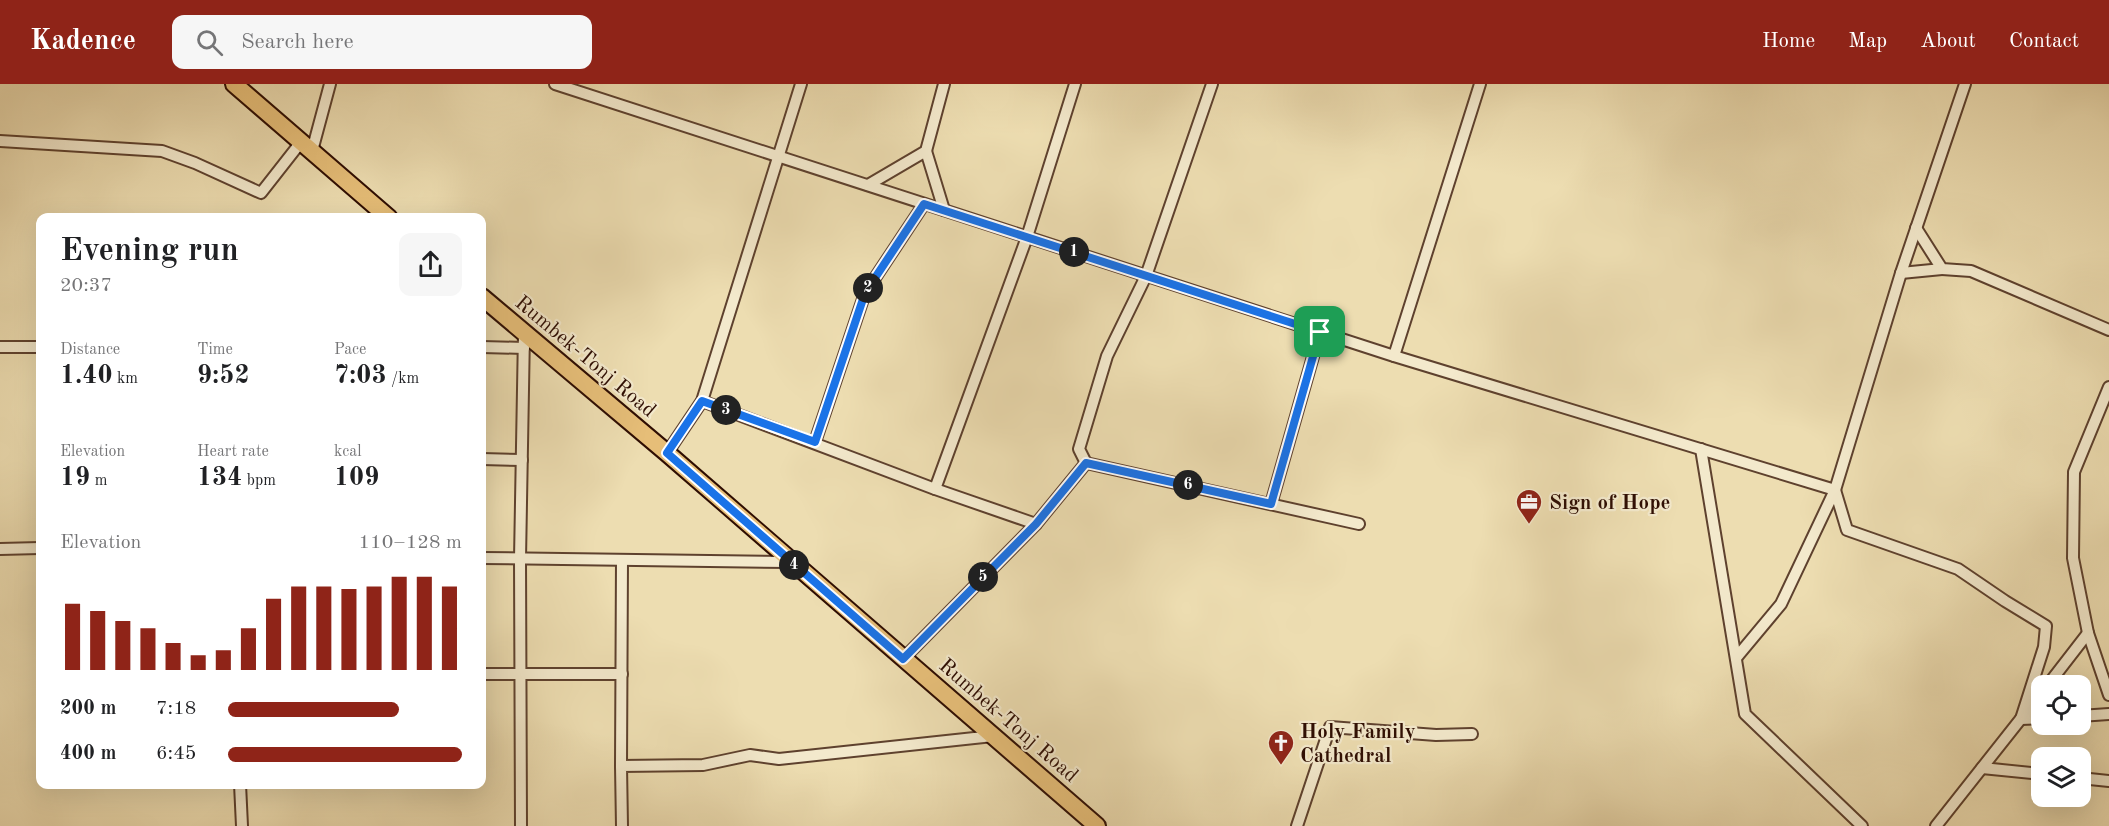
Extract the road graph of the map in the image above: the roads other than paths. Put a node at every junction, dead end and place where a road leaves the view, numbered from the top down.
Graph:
1 (234, 84) edge
2 (330, 84) edge
3 (555, 84) edge
4 (801, 84) edge
5 (944, 84) edge
6 (1075, 84) edge
7 (1212, 84) edge
8 (1480, 84) edge
9 (1965, 84) edge
10 (0, 141) edge
11 (307, 147) junction
12 (926, 151) junction
13 (777, 156) junction
14 (868, 185) junction
15 (924, 204) junction
16 (944, 210) junction
17 (383, 213) edge
18 (1916, 228) junction
19 (1027, 237) junction
20 (1942, 269) junction
21 (1901, 273) junction
22 (1146, 276) junction
23 (486, 301) edge
24 (2109, 330) edge
25 (1320, 332) junction
26 (524, 340) junction
27 (486, 346) edge
28 (0, 347) edge
29 (36, 347) edge
30 (1394, 356) junction
31 (2109, 387) edge
32 (702, 401) junction
33 (815, 442) junction
34 (1701, 449) junction
35 (667, 453) junction
36 (486, 459) edge
37 (522, 460) junction
38 (1086, 463) junction
39 (935, 489) junction
40 (1835, 490) junction
41 (1271, 504) junction
42 (1036, 524) junction
43 (1359, 524) dead end
44 (36, 548) edge
45 (0, 549) edge
46 (486, 558) edge
47 (520, 559) junction
48 (622, 560) junction
49 (790, 562) junction
50 (2088, 633) junction
51 (1736, 658) junction
52 (903, 659) junction
53 (486, 674) edge
54 (622, 674) junction
55 (520, 675) junction
56 (2056, 675) edge
57 (2109, 695) edge
58 (2031, 706) edge
59 (2109, 714) edge
60 (2091, 715) edge
61 (2021, 719) junction
62 (2031, 719) edge
63 (1472, 734) dead end
64 (993, 736) junction
65 (621, 766) junction
66 (1982, 768) junction
67 (2031, 773) edge
68 (2091, 779) edge
69 (2109, 781) edge
70 (240, 789) edge
71 (242, 826) edge
72 (521, 826) edge
73 (622, 826) edge
74 (1096, 826) edge
75 (1297, 826) edge
76 (1862, 826) edge
77 (1936, 826) edge

1 - 11 main road
2 - 11 street
3 - 13 street
4 - 13 street
5 - 12 street
6 - 19 street
7 - 22 street
8 - 30 street
9 - 18 street
10 - 11 street
11 - 17 main road
12 - 14 street
12 - 16 street
13 - 14 street
13 - 32 street
14 - 15 street
15 - 16 street
15 - 33 street
16 - 19 street
18 - 20 street
18 - 21 street
19 - 22 street
19 - 39 street
20 - 21 street
20 - 24 street
21 - 40 street
22 - 25 street
22 - 38 street
23 - 26 main road, Rumbek-Tonj Road
25 - 30 street
25 - 41 street
26 - 27 street
26 - 35 main road, Rumbek-Tonj Road
26 - 37 street
28 - 29 street
30 - 34 street
31 - 50 street
32 - 33 street
32 - 35 street
33 - 39 street
34 - 40 street
34 - 51 street
35 - 49 main road, Rumbek-Tonj Road
36 - 37 street
37 - 47 street
38 - 41 street
38 - 42 street
39 - 42 street
40 - 51 street
40 - 61 street
41 - 43 street
42 - 52 street
44 - 45 street
46 - 47 street
47 - 48 street
47 - 55 street
48 - 49 street
48 - 54 street
49 - 52 main road, Rumbek-Tonj Road
50 - 56 street
50 - 57 street
51 - 76 street
52 - 64 main road, Rumbek-Tonj Road
53 - 55 street
54 - 55 street
54 - 65 street
55 - 72 street
58 - 61 street
59 - 60 street
61 - 62 street
61 - 66 street
63 - 75 street
64 - 65 street
64 - 74 main road, Rumbek-Tonj Road
65 - 73 street
66 - 67 street
66 - 77 street
68 - 69 street
70 - 71 street

